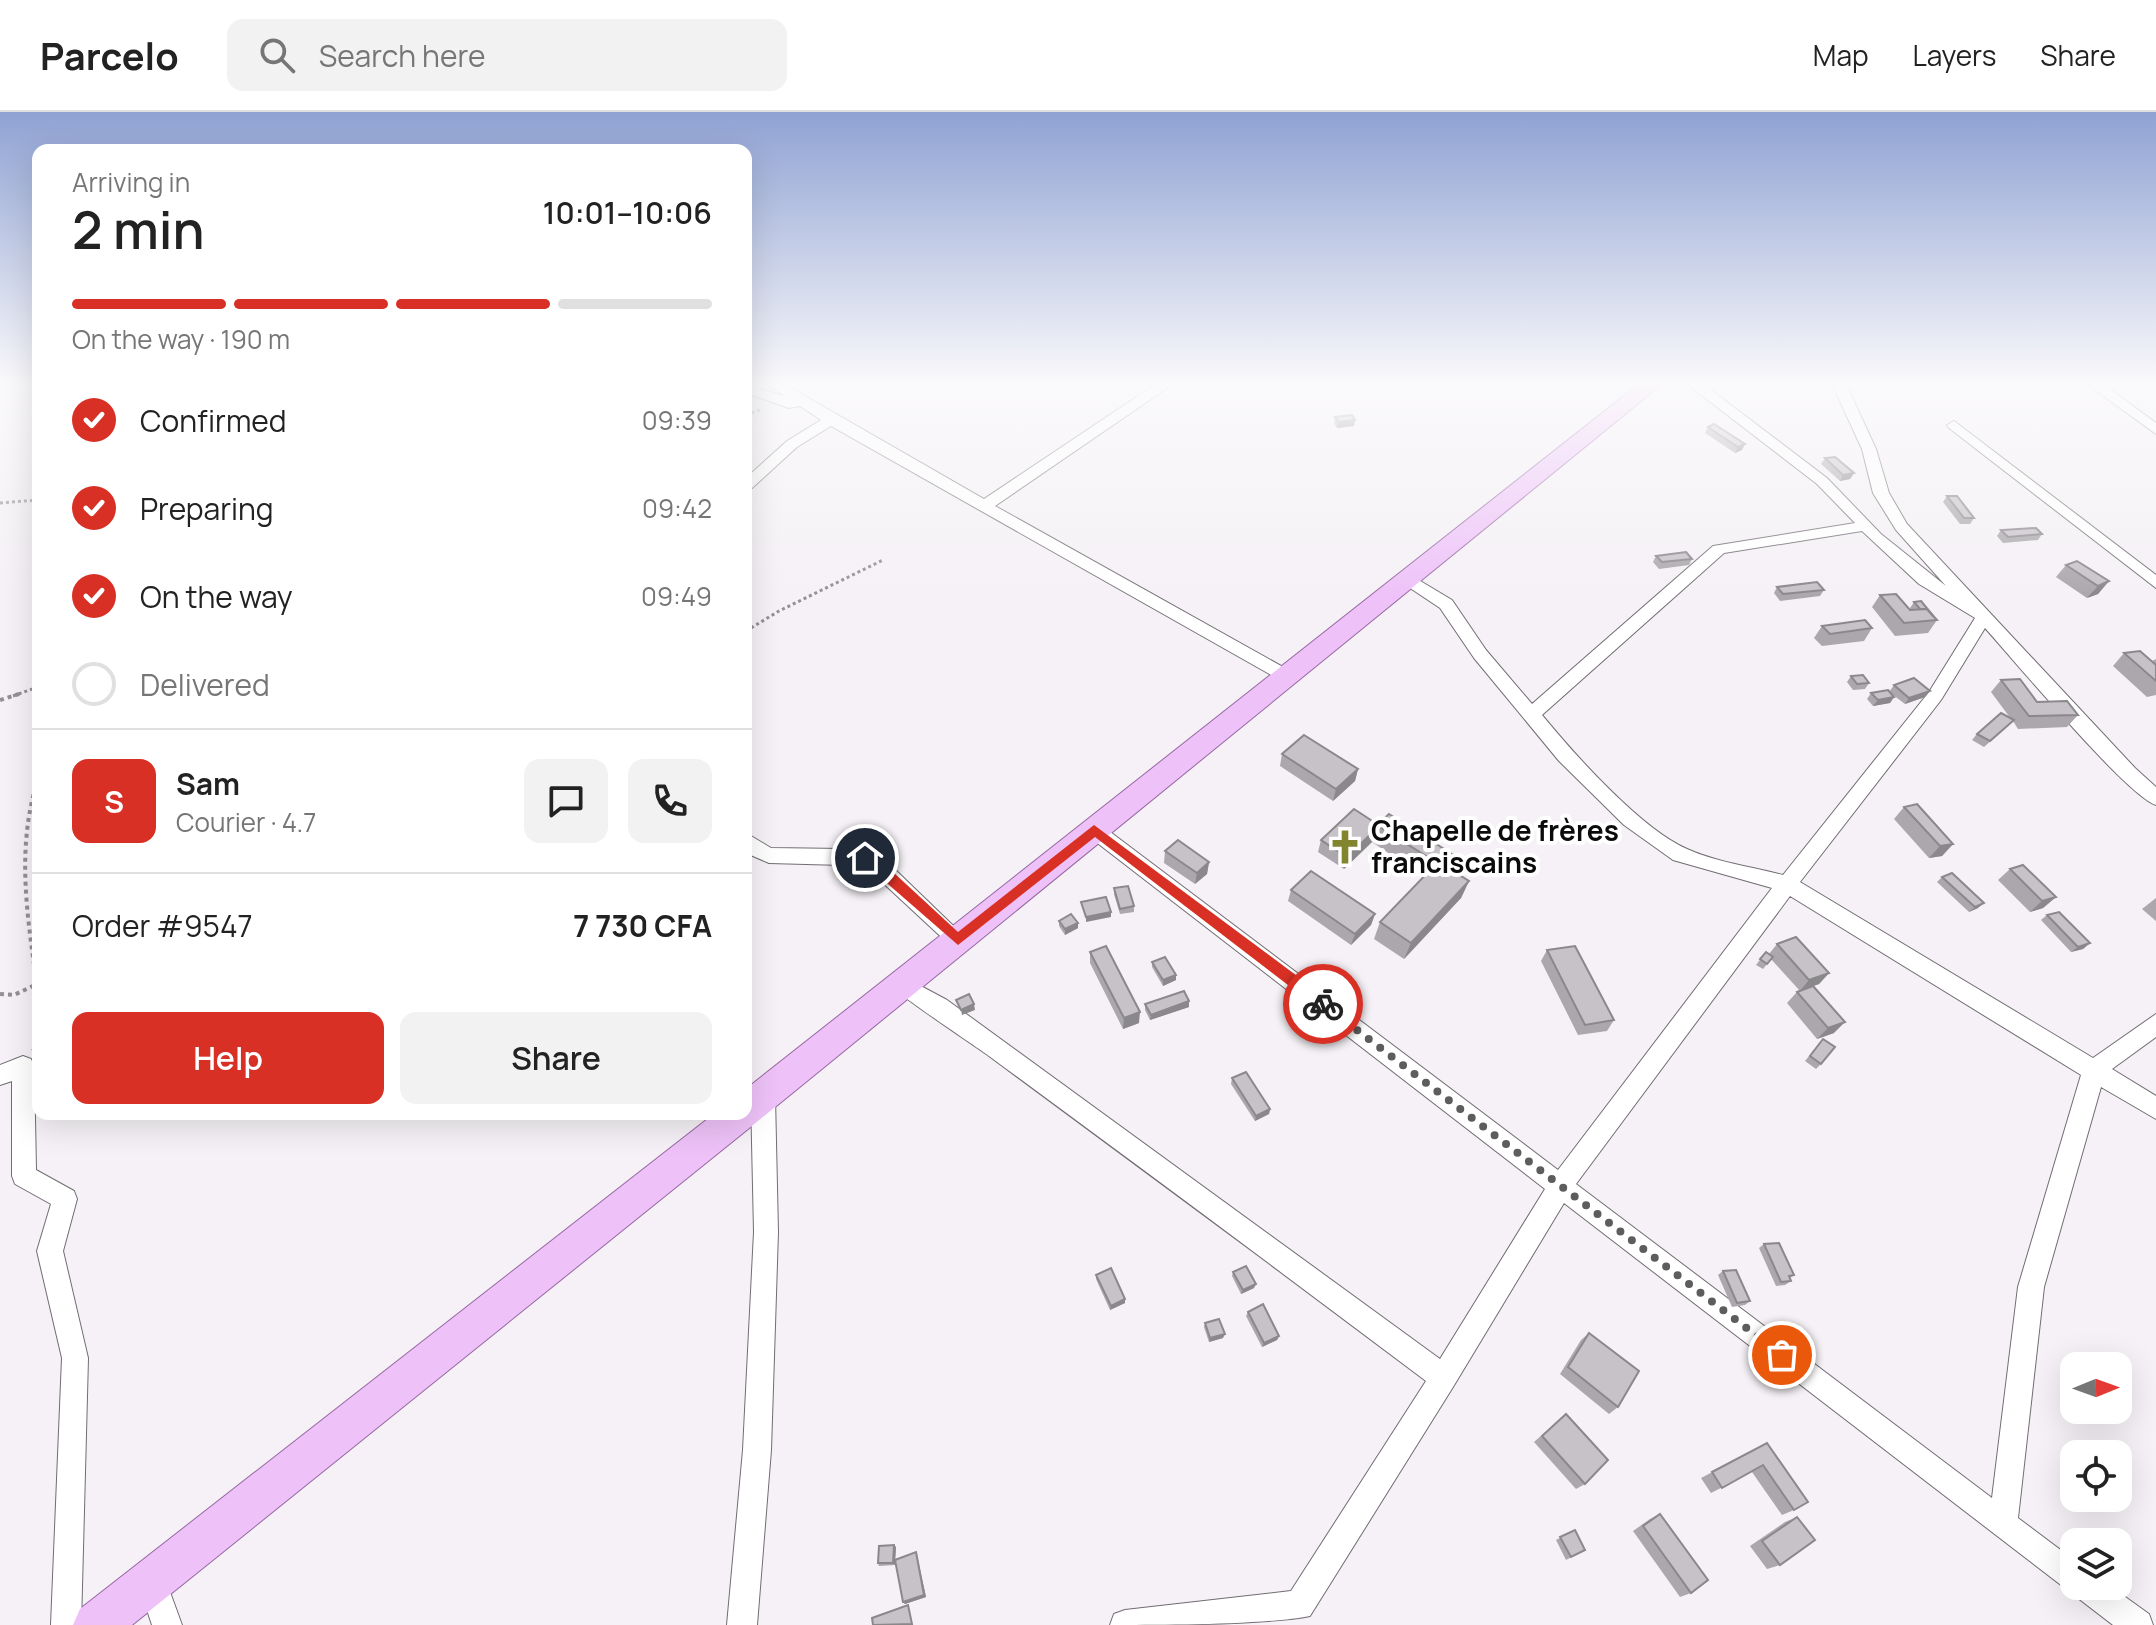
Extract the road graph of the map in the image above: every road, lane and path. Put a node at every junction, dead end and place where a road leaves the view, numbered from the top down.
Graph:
1 (780, 455) edge
2 (893, 455) edge
3 (1061, 455) edge
4 (1563, 455) edge
5 (1787, 455) edge
6 (1871, 455) edge
7 (1992, 455) edge
8 (752, 481) edge
9 (32, 500) edge
10 (0, 503) edge
11 (984, 506) junction
12 (1865, 526) junction
13 (883, 560) dead end
14 (1406, 580) junction
15 (2156, 583) edge
16 (1984, 616) junction
17 (752, 627) edge
18 (1286, 676) junction
19 (32, 689) edge
20 (0, 700) edge
21 (1532, 714) junction
22 (32, 797) edge
23 (2156, 798) edge
24 (1094, 830) junction
25 (752, 847) edge
26 (1787, 884) junction
27 (32, 939) edge
28 (958, 940) junction
29 (902, 985) junction
30 (32, 986) edge
31 (0, 994) edge
32 (2156, 1024) edge
33 (2094, 1070) junction
34 (0, 1075) edge
35 (752, 1105) edge
36 (2156, 1108) edge
37 (734, 1120) edge
38 (752, 1120) edge
39 (1561, 1185) junction
40 (1444, 1378) junction
41 (2003, 1525) junction
42 (2060, 1568) edge
43 (152, 1580) junction
44 (2104, 1600) edge
45 (66, 1625) edge
46 (96, 1625) edge
47 (167, 1625) edge
48 (742, 1625) edge
49 (1125, 1625) edge
50 (2138, 1625) edge

1 - 8 street
2 - 11 street
3 - 11 street
4 - 14 main road
5 - 12 street
6 - 16 street
7 - 15 street
9 - 10 path
11 - 18 street
12 - 16 street
12 - 21 street
13 - 17 path
14 - 18 main road
14 - 21 street
16 - 23 street
16 - 26 street
18 - 24 main road
19 - 20 path
21 - 26 street
22 - 27 path
24 - 28 main road
24 - 39 street
25 - 28 street
26 - 33 street
26 - 39 street
28 - 29 main road
29 - 35 main road
29 - 40 street
30 - 31 path
32 - 33 street
33 - 36 street
33 - 41 street
34 - 45 street
37 - 43 main road
38 - 48 street
39 - 40 street
39 - 41 street
40 - 49 street
41 - 42 street
43 - 46 main road
43 - 47 street
44 - 50 street

